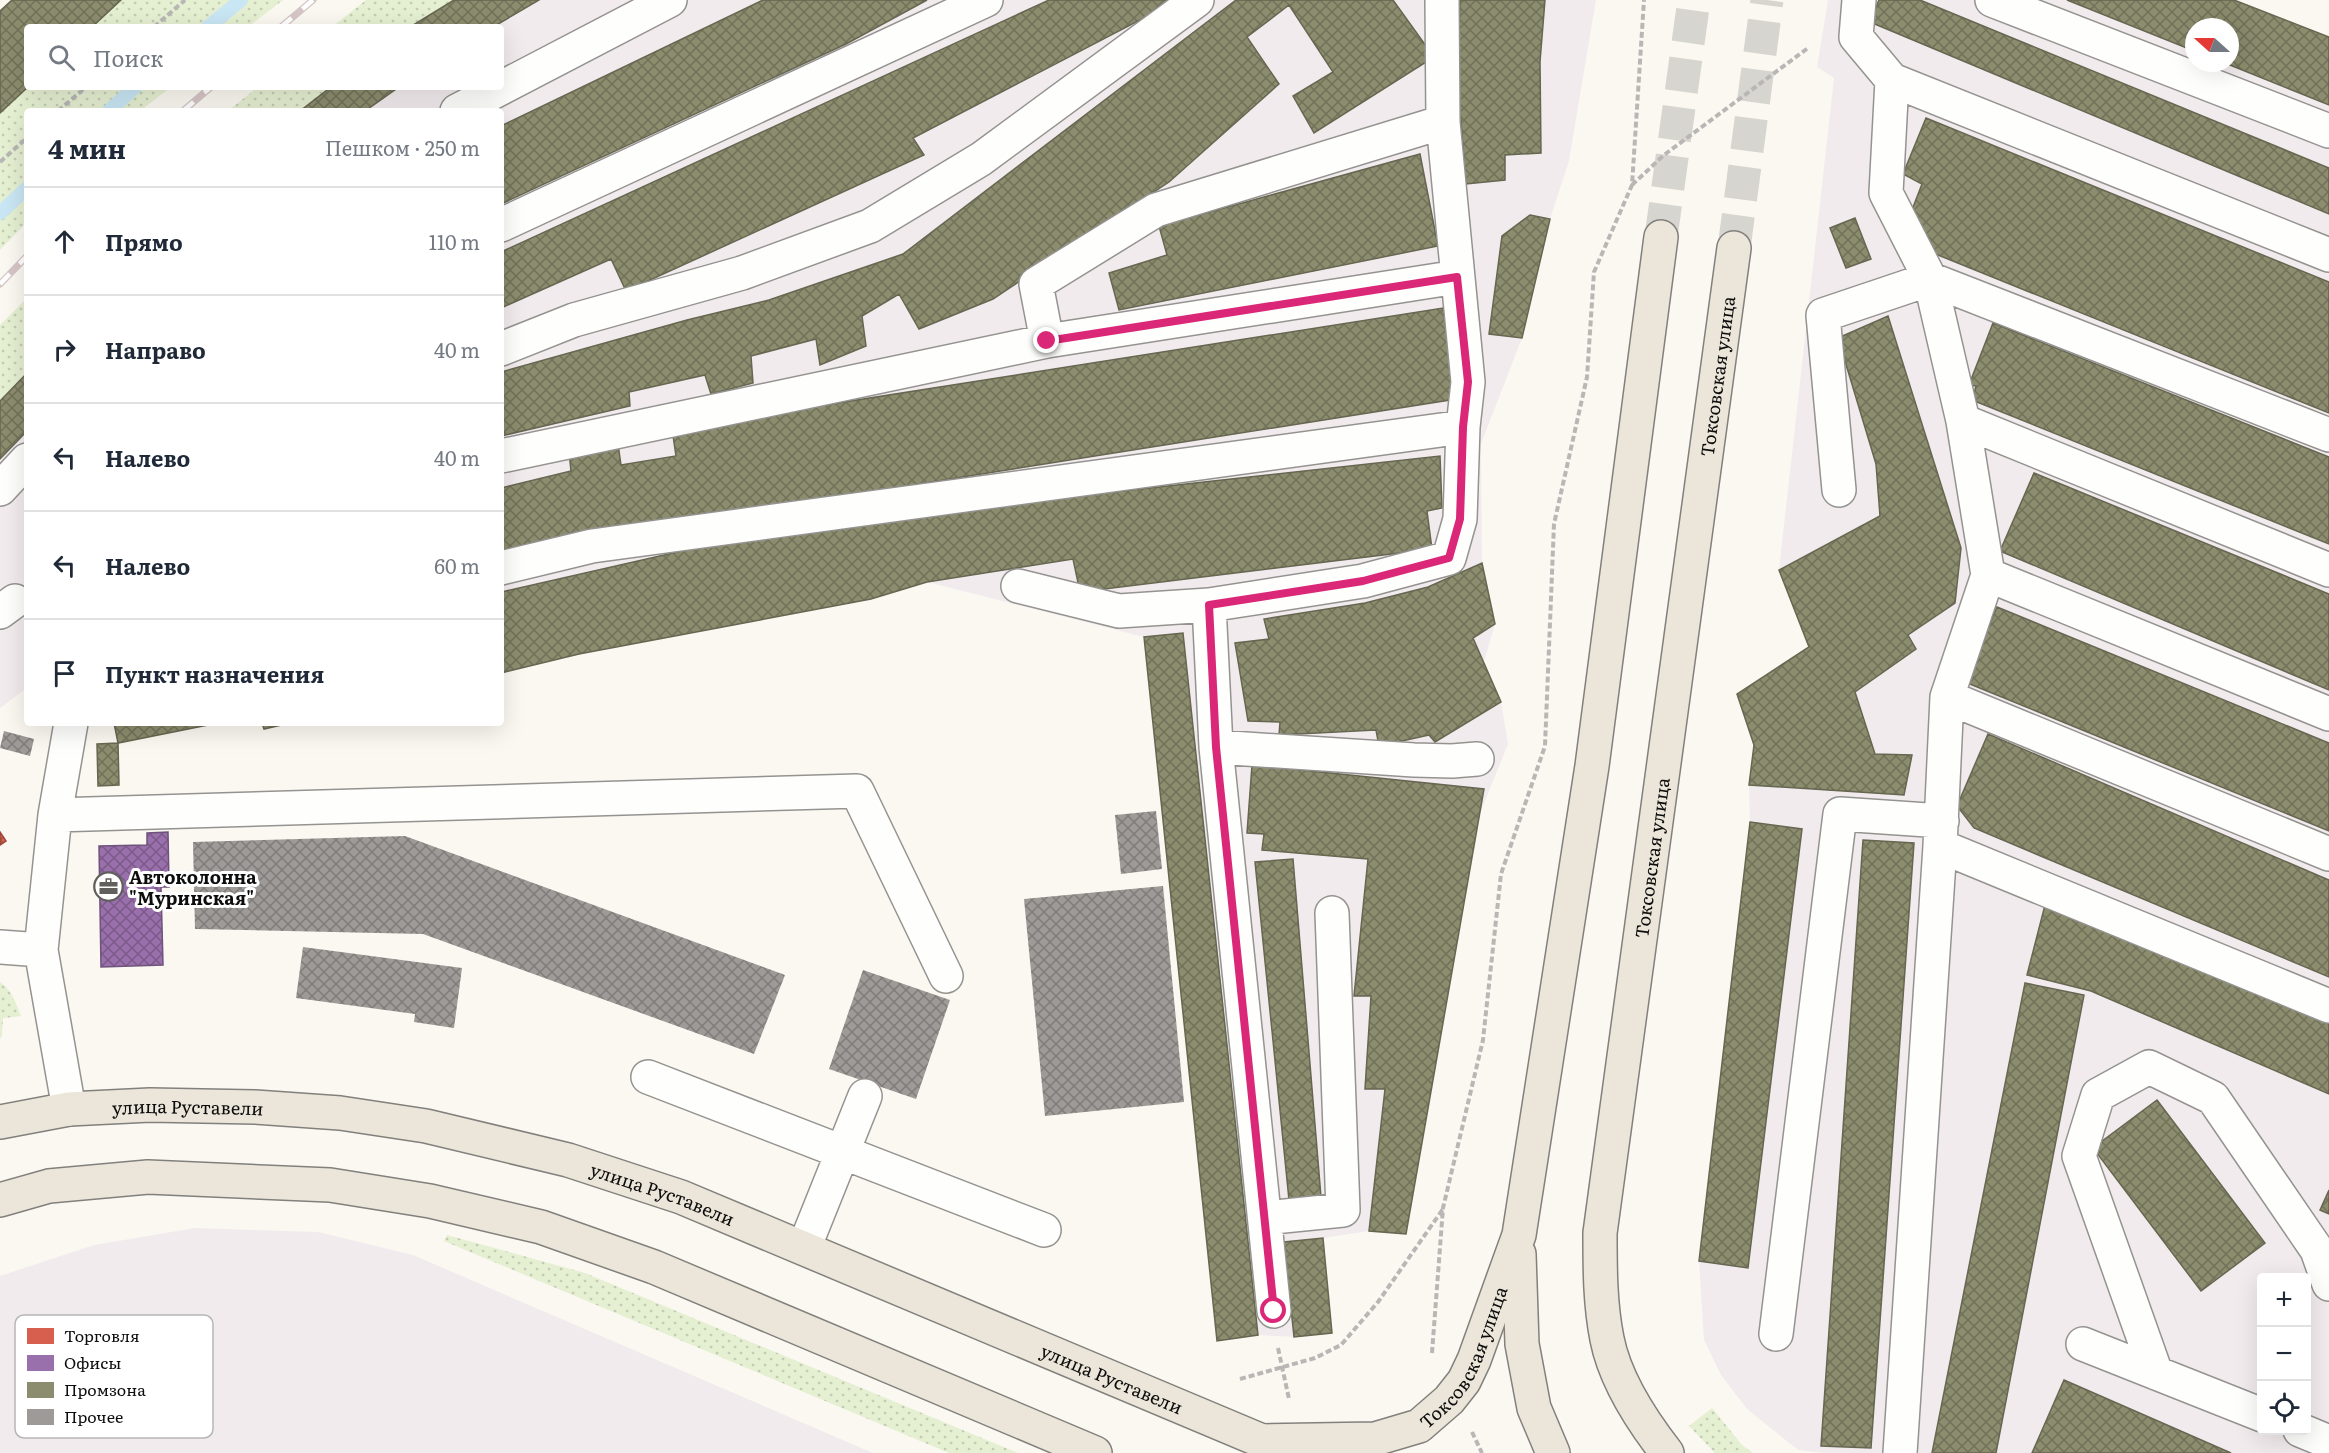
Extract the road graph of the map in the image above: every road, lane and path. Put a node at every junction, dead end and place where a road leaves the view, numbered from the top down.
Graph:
1 (185, 0) edge
2 (670, 0) edge
3 (986, 0) edge
4 (1197, 0) edge
5 (1442, 0) edge
6 (1644, 0) edge
7 (1859, 0) edge
8 (1992, 0) edge
9 (157, 24) edge
10 (1808, 48) dead end
11 (1892, 80) junction
12 (504, 86) edge
13 (82, 90) edge
14 (496, 90) edge
15 (62, 108) edge
16 (462, 108) edge
17 (1443, 122) junction
18 (2329, 131) edge
19 (24, 141) edge
20 (0, 162) edge
21 (1632, 185) junction
22 (504, 224) edge
23 (1661, 237) tunnel mouth
24 (1734, 248) tunnel mouth
25 (2329, 255) edge
26 (1457, 277) junction
27 (1930, 279) junction
28 (1047, 341) junction
29 (504, 348) edge
30 (1963, 422) junction
31 (1463, 427) junction
32 (2329, 435) edge
33 (504, 455) edge
34 (24, 465) edge
35 (0, 489) edge
36 (1839, 490) dead end
37 (504, 567) edge
38 (2329, 570) edge
39 (1988, 575) junction
40 (1018, 586) dead end
41 (1209, 605) junction
42 (1947, 697) junction
43 (2329, 714) edge
44 (70, 726) edge
45 (1216, 747) junction
46 (1476, 759) dead end
47 (55, 815) junction
48 (1941, 833) junction
49 (2329, 854) edge
50 (1332, 913) dead end
51 (0, 947) edge
52 (41, 950) junction
53 (946, 976) dead end
54 (2329, 1006) edge
55 (648, 1077) dead end
56 (865, 1096) dead end
57 (69, 1109) junction
58 (0, 1122) edge
59 (843, 1151) junction
60 (0, 1200) edge
61 (1443, 1208) junction
62 (1265, 1218) junction
63 (1044, 1230) dead end
64 (1519, 1235) junction
65 (804, 1248) junction
66 (2329, 1284) edge
67 (1274, 1311) dead end
68 (1776, 1334) dead end
69 (2083, 1344) dead end
70 (1278, 1347) dead end
71 (1432, 1360) dead end
72 (1281, 1368) junction
73 (2156, 1373) junction
74 (1240, 1379) dead end
75 (1289, 1399) dead end
76 (2257, 1413) edge
77 (2311, 1435) edge
78 (2329, 1442) edge
79 (1273, 1447) edge
80 (1095, 1453) edge
81 (1553, 1453) edge
82 (1667, 1453) edge
83 (1900, 1453) edge

1 - 9 path
2 - 12 lane
3 - 22 lane
4 - 29 lane
5 - 17 lane
6 - 21 path
7 - 11 lane
8 - 18 lane
10 - 21 path
11 - 25 lane
11 - 27 lane
13 - 15 path
14 - 16 lane
17 - 26 lane
17 - 28 lane
19 - 20 path
21 - 61 path
23 - 64 main road, Токсовская улица
24 - 82 main road, Токсовская улица
26 - 28 lane
26 - 31 lane
27 - 30 lane
27 - 32 lane
27 - 36 lane
28 - 33 lane
30 - 38 lane
30 - 39 lane
31 - 37 lane
31 - 41 lane
34 - 35 lane
39 - 42 lane
39 - 43 lane
40 - 41 lane
41 - 45 lane
42 - 48 lane
42 - 49 lane
44 - 47 lane
45 - 46 lane
45 - 62 lane
47 - 52 lane
47 - 53 lane
48 - 54 lane
48 - 68 lane
48 - 83 lane
50 - 62 lane
51 - 52 lane
52 - 57 lane
55 - 59 lane
56 - 59 lane
57 - 58 main road, улица Руставели
57 - 65 main road, улица Руставели
59 - 63 lane
59 - 65 lane
60 - 80 main road
61 - 71 path
61 - 72 path
62 - 67 lane
64 - 79 main road, Токсовская улица
64 - 81 main road, Токсовская улица
65 - 79 main road, улица Руставели
66 - 73 lane
69 - 73 lane
70 - 72 path
72 - 74 path
72 - 75 path
73 - 76 lane
77 - 78 lane

